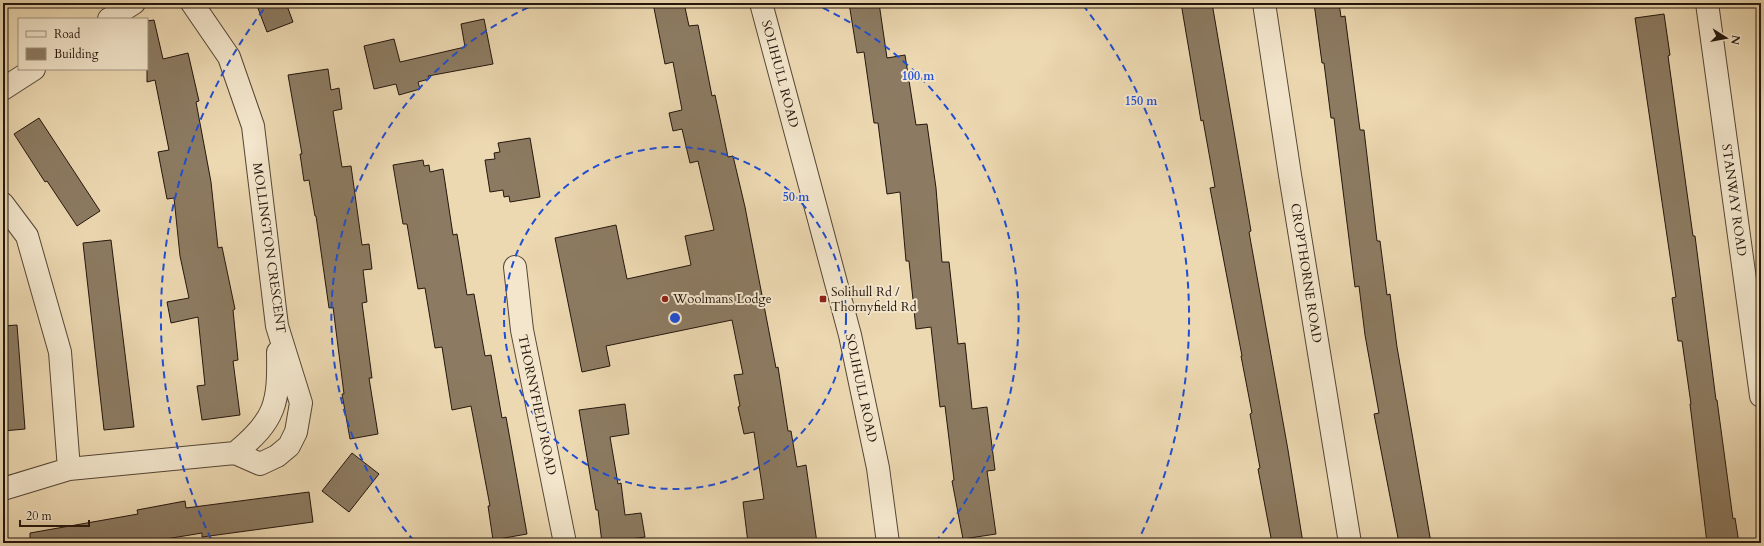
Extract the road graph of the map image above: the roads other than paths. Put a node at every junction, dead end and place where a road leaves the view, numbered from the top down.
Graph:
1 (134, 3) edge
2 (192, 3) edge
3 (761, 3) edge
4 (1264, 3) edge
5 (1707, 3) edge
6 (112, 18) edge
7 (32, 70) edge
8 (3, 89) edge
9 (3, 204) edge
10 (515, 267) dead end
11 (278, 326) junction
12 (1761, 396) edge
13 (234, 453) junction
14 (69, 469) junction
15 (3, 489) edge
16 (565, 543) edge
17 (888, 543) edge
18 (1350, 543) edge

1 - 6 street
2 - 11 street, MOLLINGTON CRESCENT
3 - 17 street, SOLIHULL ROAD
4 - 18 street, CROPTHORNE ROAD
5 - 12 street, STANWAY ROAD
7 - 8 street
9 - 14 street
10 - 16 street, THORNYFIELD ROAD
11 - 13 street
11 - 13 street, MOLLINGTON CRESCENT
13 - 14 street, MOLLINGTON CRESCENT
14 - 15 street, MOLLINGTON CRESCENT

